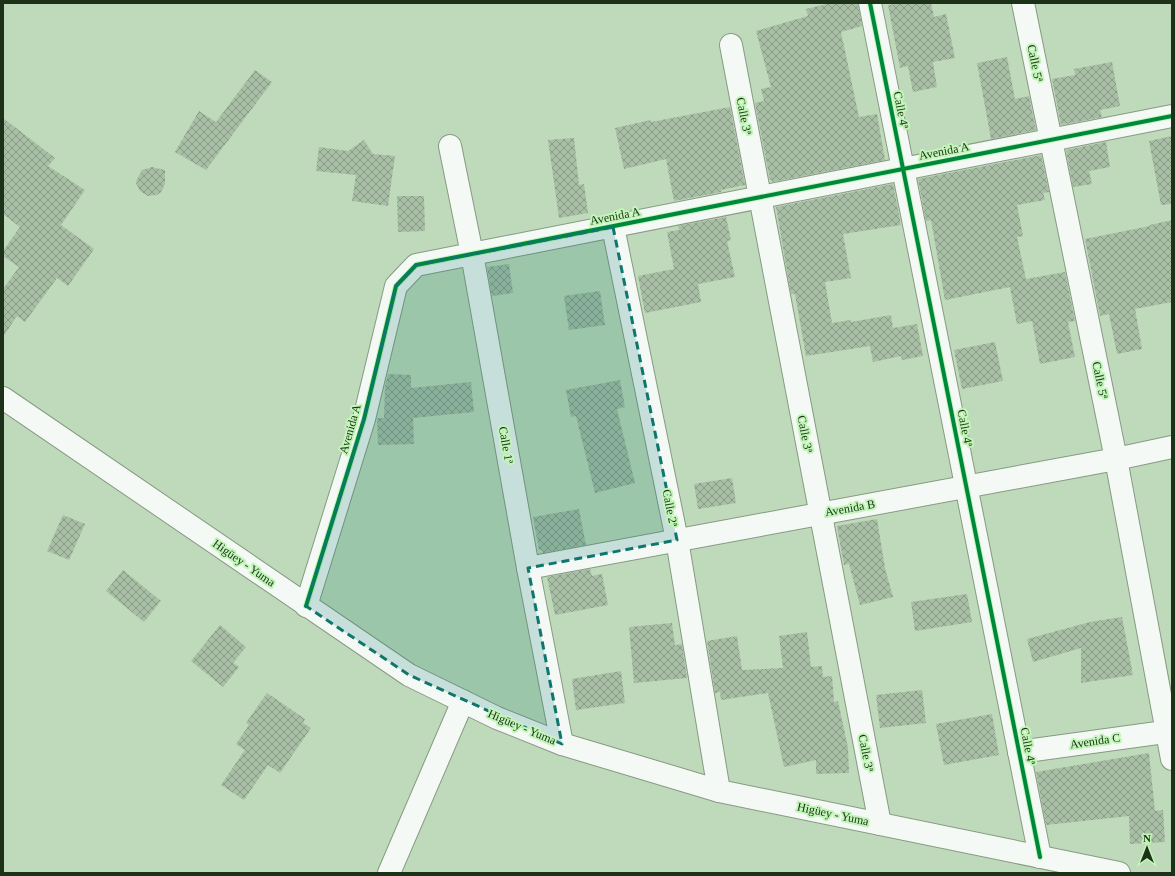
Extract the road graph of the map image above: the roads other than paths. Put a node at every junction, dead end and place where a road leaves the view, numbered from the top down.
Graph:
1 (870, 3) edge
2 (1023, 3) edge
3 (730, 45) dead end
4 (1172, 116) edge
5 (1051, 139) junction
6 (450, 146) dead end
7 (903, 169) junction
8 (760, 197) junction
9 (613, 227) junction
10 (472, 254) junction
11 (3, 398) edge
12 (1172, 447) edge
13 (1116, 459) junction
14 (966, 487) junction
15 (820, 514) junction
16 (677, 540) junction
17 (528, 568) junction
18 (306, 606) junction
19 (463, 701) junction
20 (1170, 732) edge
21 (562, 744) junction
22 (1019, 752) junction
23 (1172, 759) edge
24 (719, 791) junction
25 (880, 824) junction
26 (1040, 857) junction
27 (389, 873) edge
28 (1119, 873) edge

1 - 7 street, Calle 4ª
2 - 5 street, Calle 5ª
3 - 8 street, Calle 3ª
4 - 5 street, Avenida A
5 - 7 street, Avenida A
5 - 13 street, Calle 5ª
6 - 10 street, Calle 1ª
7 - 8 street, Avenida A
7 - 14 street, Calle 4ª
8 - 9 street, Avenida A
8 - 15 street, Calle 3ª
9 - 10 street, Avenida A
9 - 16 street, Calle 2ª
10 - 17 street, Calle 1ª
10 - 18 street, Avenida A
11 - 18 street, Higüey - Yuma
12 - 13 street, Avenida B
13 - 14 street, Avenida B
13 - 20 street, Calle 5ª
14 - 15 street, Avenida B
14 - 22 street, Calle 4ª
15 - 16 street, Avenida B
15 - 25 street, Calle 3ª
16 - 17 street, Avenida B
16 - 24 street, Calle 2ª
17 - 21 street, Calle 1ª
18 - 19 street, Higüey - Yuma
19 - 21 street, Higüey - Yuma
19 - 27 street
20 - 22 street, Avenida C
20 - 23 street, Calle 5ª
21 - 24 street, Higüey - Yuma
22 - 26 street, Calle 4ª
24 - 25 street, Higüey - Yuma
25 - 26 street, Higüey - Yuma
26 - 28 street, Higüey - Yuma

